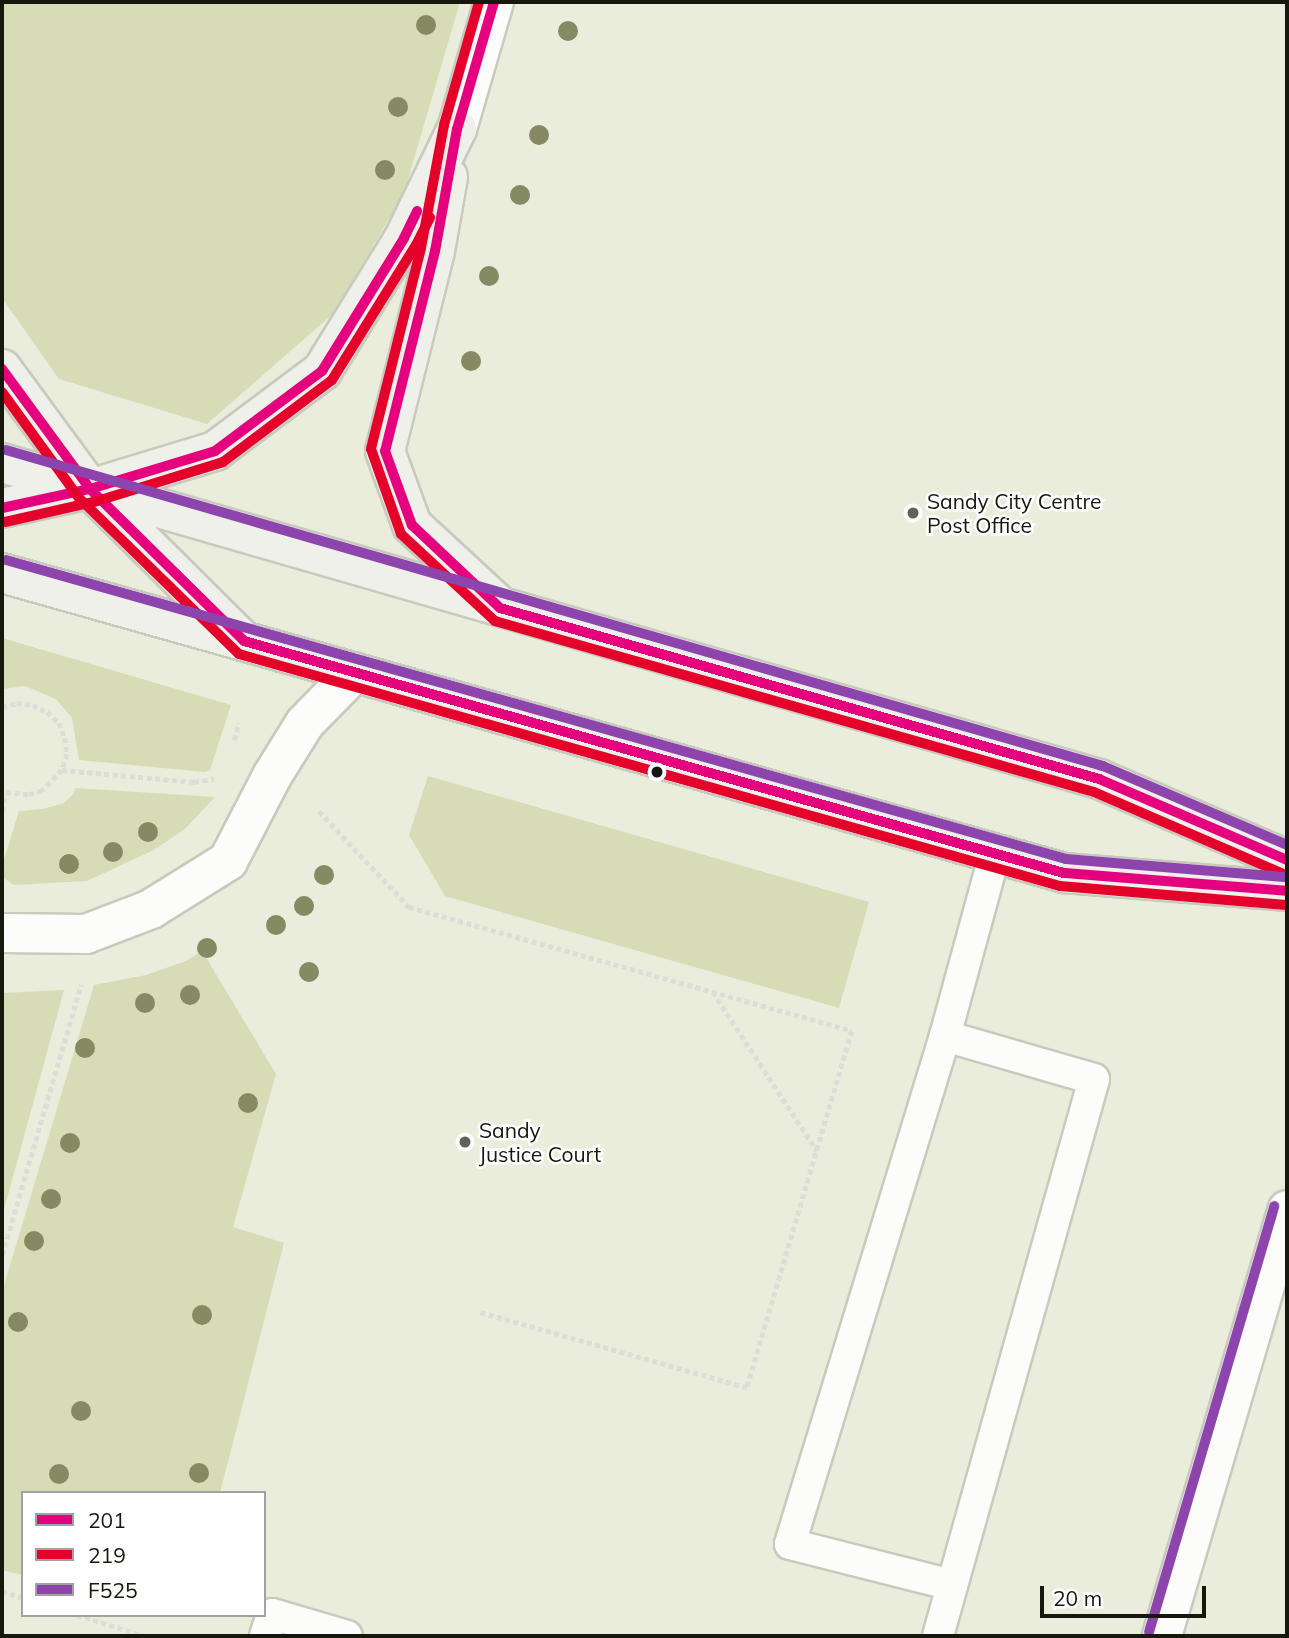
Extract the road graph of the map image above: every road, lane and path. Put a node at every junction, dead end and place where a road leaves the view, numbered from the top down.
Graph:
1 (494, 2) edge
2 (457, 129) junction
3 (2, 369) edge
4 (2, 463) edge
5 (90, 489) junction
6 (2, 508) edge
7 (2, 573) edge
8 (500, 608) junction
9 (244, 641) junction
10 (355, 673) junction
11 (2, 707) edge
12 (239, 723) dead end
13 (232, 746) dead end
14 (220, 768) dead end
15 (62, 769) junction
16 (4, 793) edge
17 (2, 811) edge
18 (319, 811) dead end
19 (995, 853) junction
20 (1287, 860) edge
21 (1287, 891) edge
22 (97, 929) junction
23 (2, 933) edge
24 (712, 991) junction
25 (944, 1036) junction
26 (817, 1151) junction
27 (1287, 1210) edge
28 (2, 1255) edge
29 (479, 1312) dead end
30 (952, 1585) junction
31 (2, 1591) edge
32 (21, 1597) edge
33 (83, 1617) edge
34 (144, 1636) edge
35 (265, 1636) edge
36 (347, 1636) edge
37 (938, 1636) edge
38 (1162, 1636) edge

1 - 2 street
2 - 5 main road
2 - 8 main road
3 - 5 main road
4 - 5 main road
5 - 6 main road
5 - 8 main road
5 - 9 main road
7 - 9 main road
8 - 20 main road
9 - 10 main road
10 - 19 main road
10 - 22 street
11 - 15 path
12 - 13 path
14 - 15 path
15 - 16 path
16 - 17 path
18 - 24 path
19 - 21 main road
19 - 25 lane
22 - 23 street
22 - 28 path
24 - 26 path
24 - 26 path
25 - 30 lane
25 - 30 lane
26 - 29 path
27 - 38 street
30 - 37 lane
31 - 32 path
33 - 34 path
35 - 36 lane

